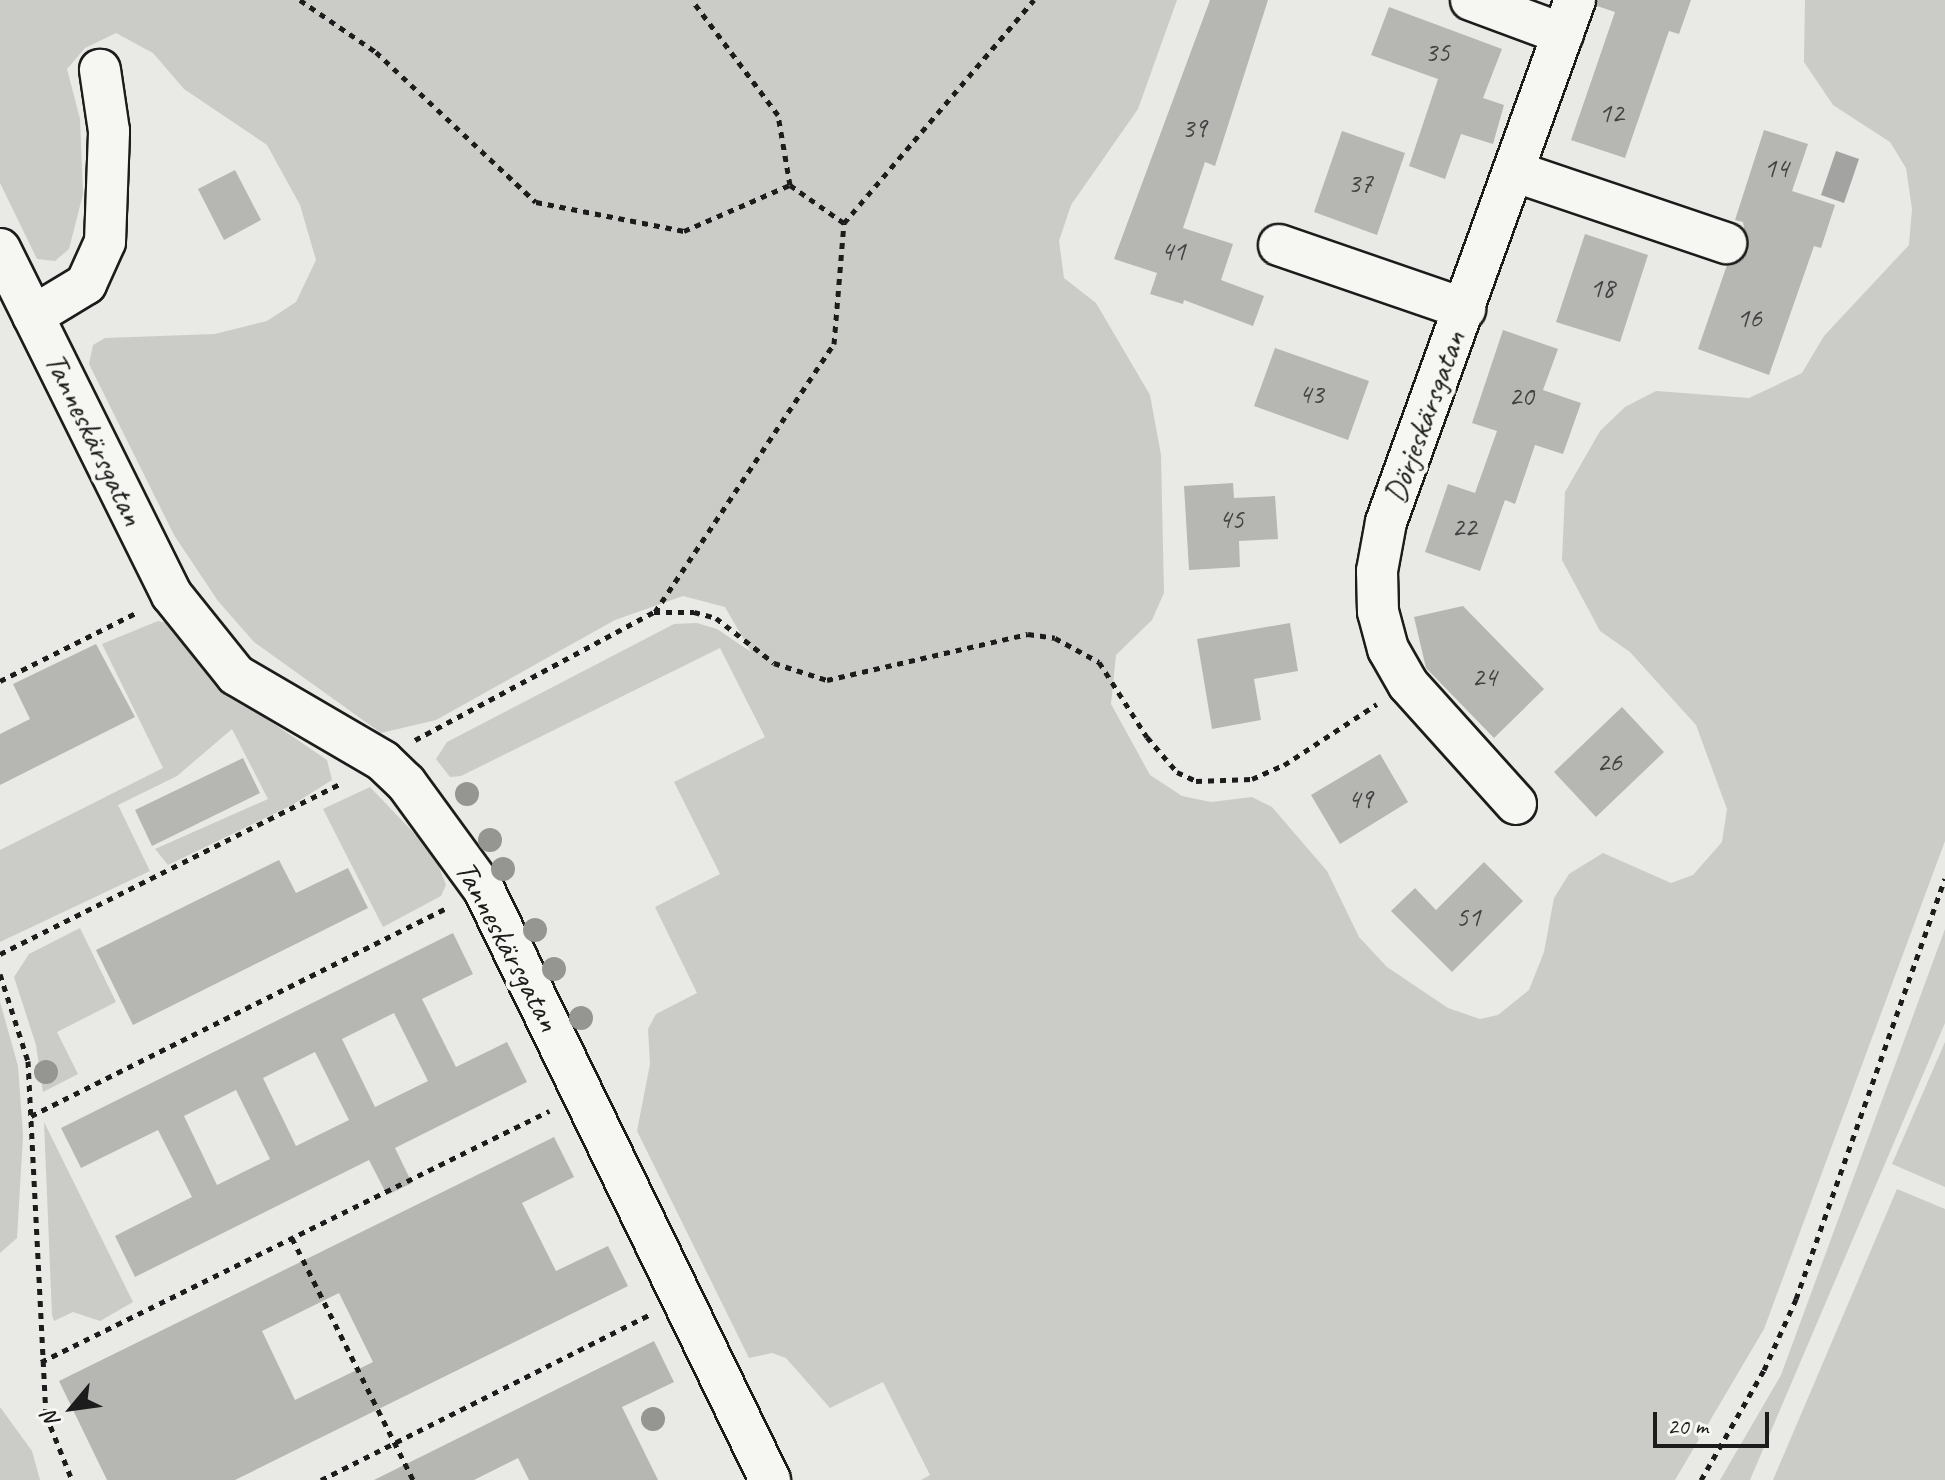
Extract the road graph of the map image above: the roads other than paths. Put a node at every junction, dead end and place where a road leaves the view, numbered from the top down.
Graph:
1 (1471, 0) edge
2 (1569, 17) edge
3 (100, 70) dead end
4 (1516, 172) junction
5 (1726, 243) dead end
6 (1279, 245) dead end
7 (0, 249) edge
8 (1465, 309) junction
9 (33, 316) junction
10 (1516, 804) dead end
11 (770, 1480) edge

1 - 2 street
2 - 4 street, Dörjeskärsgatan
3 - 9 street
4 - 5 street
4 - 8 street, Dörjeskärsgatan
6 - 8 street
7 - 9 street, Tanneskärsgatan
8 - 10 street, Dörjeskärsgatan
9 - 11 street, Tanneskärsgatan

